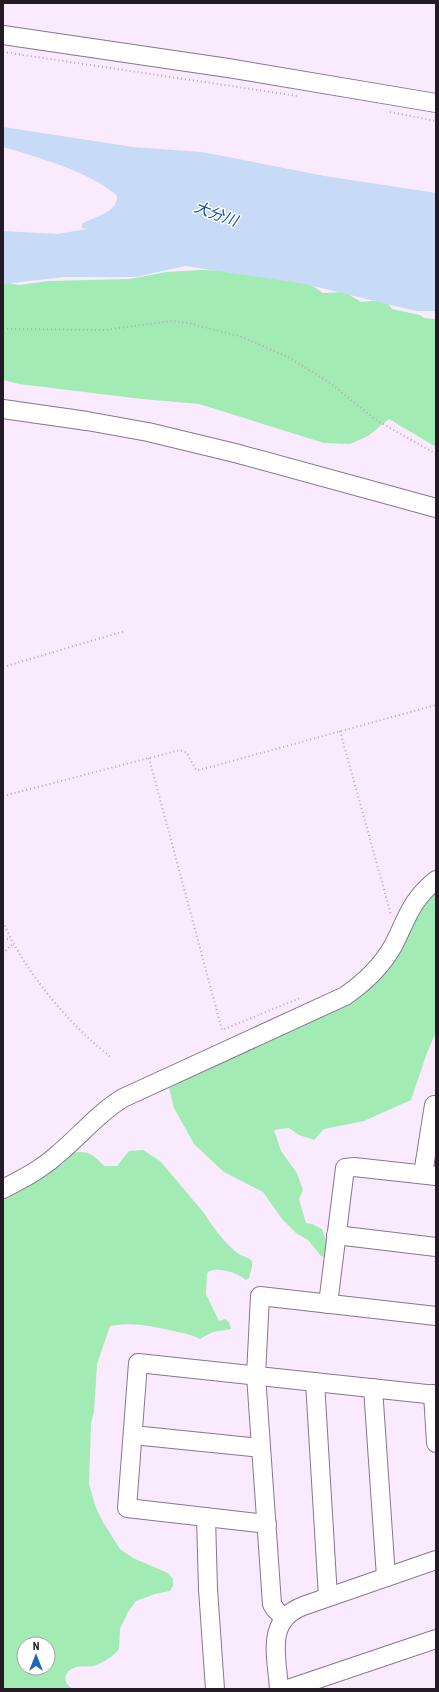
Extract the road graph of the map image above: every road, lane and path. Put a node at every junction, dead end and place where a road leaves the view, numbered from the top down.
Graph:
1 (3, 35) edge
2 (3, 52) edge
3 (300, 97) dead end
4 (436, 103) edge
5 (384, 111) dead end
6 (436, 121) edge
7 (3, 329) edge
8 (3, 409) edge
9 (436, 454) edge
10 (436, 508) edge
11 (126, 631) dead end
12 (3, 667) edge
13 (436, 705) edge
14 (340, 731) junction
15 (149, 758) junction
16 (3, 796) edge
17 (436, 880) edge
18 (391, 915) dead end
19 (3, 922) edge
20 (3, 938) edge
21 (11, 940) junction
22 (13, 944) junction
23 (3, 954) edge
24 (300, 998) dead end
25 (112, 1058) dead end
26 (436, 1106) edge
27 (429, 1175) edge
28 (3, 1189) edge
29 (336, 1235) junction
30 (436, 1246) edge
31 (328, 1304) junction
32 (436, 1316) edge
33 (256, 1375) junction
34 (315, 1382) junction
35 (373, 1388) junction
36 (435, 1395) edge
37 (133, 1435) junction
38 (436, 1443) edge
39 (261, 1448) junction
40 (206, 1517) junction
41 (267, 1524) junction
42 (436, 1560) edge
43 (386, 1577) junction
44 (328, 1597) junction
45 (284, 1618) junction
46 (436, 1639) edge
47 (215, 1689) edge
48 (279, 1689) edge
49 (288, 1689) edge

1 - 4 street
2 - 3 path
5 - 6 path
7 - 9 path
8 - 10 street
11 - 12 path
13 - 14 path
14 - 15 path
14 - 18 path
15 - 16 path
15 - 24 path
17 - 28 street
19 - 21 path
20 - 21 path
21 - 22 path
22 - 23 path
22 - 25 path
26 - 27 street
27 - 29 street
29 - 30 street
29 - 31 street
31 - 32 street
31 - 33 street
33 - 34 street
33 - 37 street
33 - 39 street
34 - 35 street
34 - 44 street
35 - 36 street
35 - 43 street
36 - 38 street
37 - 39 street
37 - 40 street
39 - 41 street
40 - 41 street
40 - 47 street
41 - 45 street
42 - 43 street
43 - 44 street
44 - 45 street
45 - 48 street
46 - 49 street

